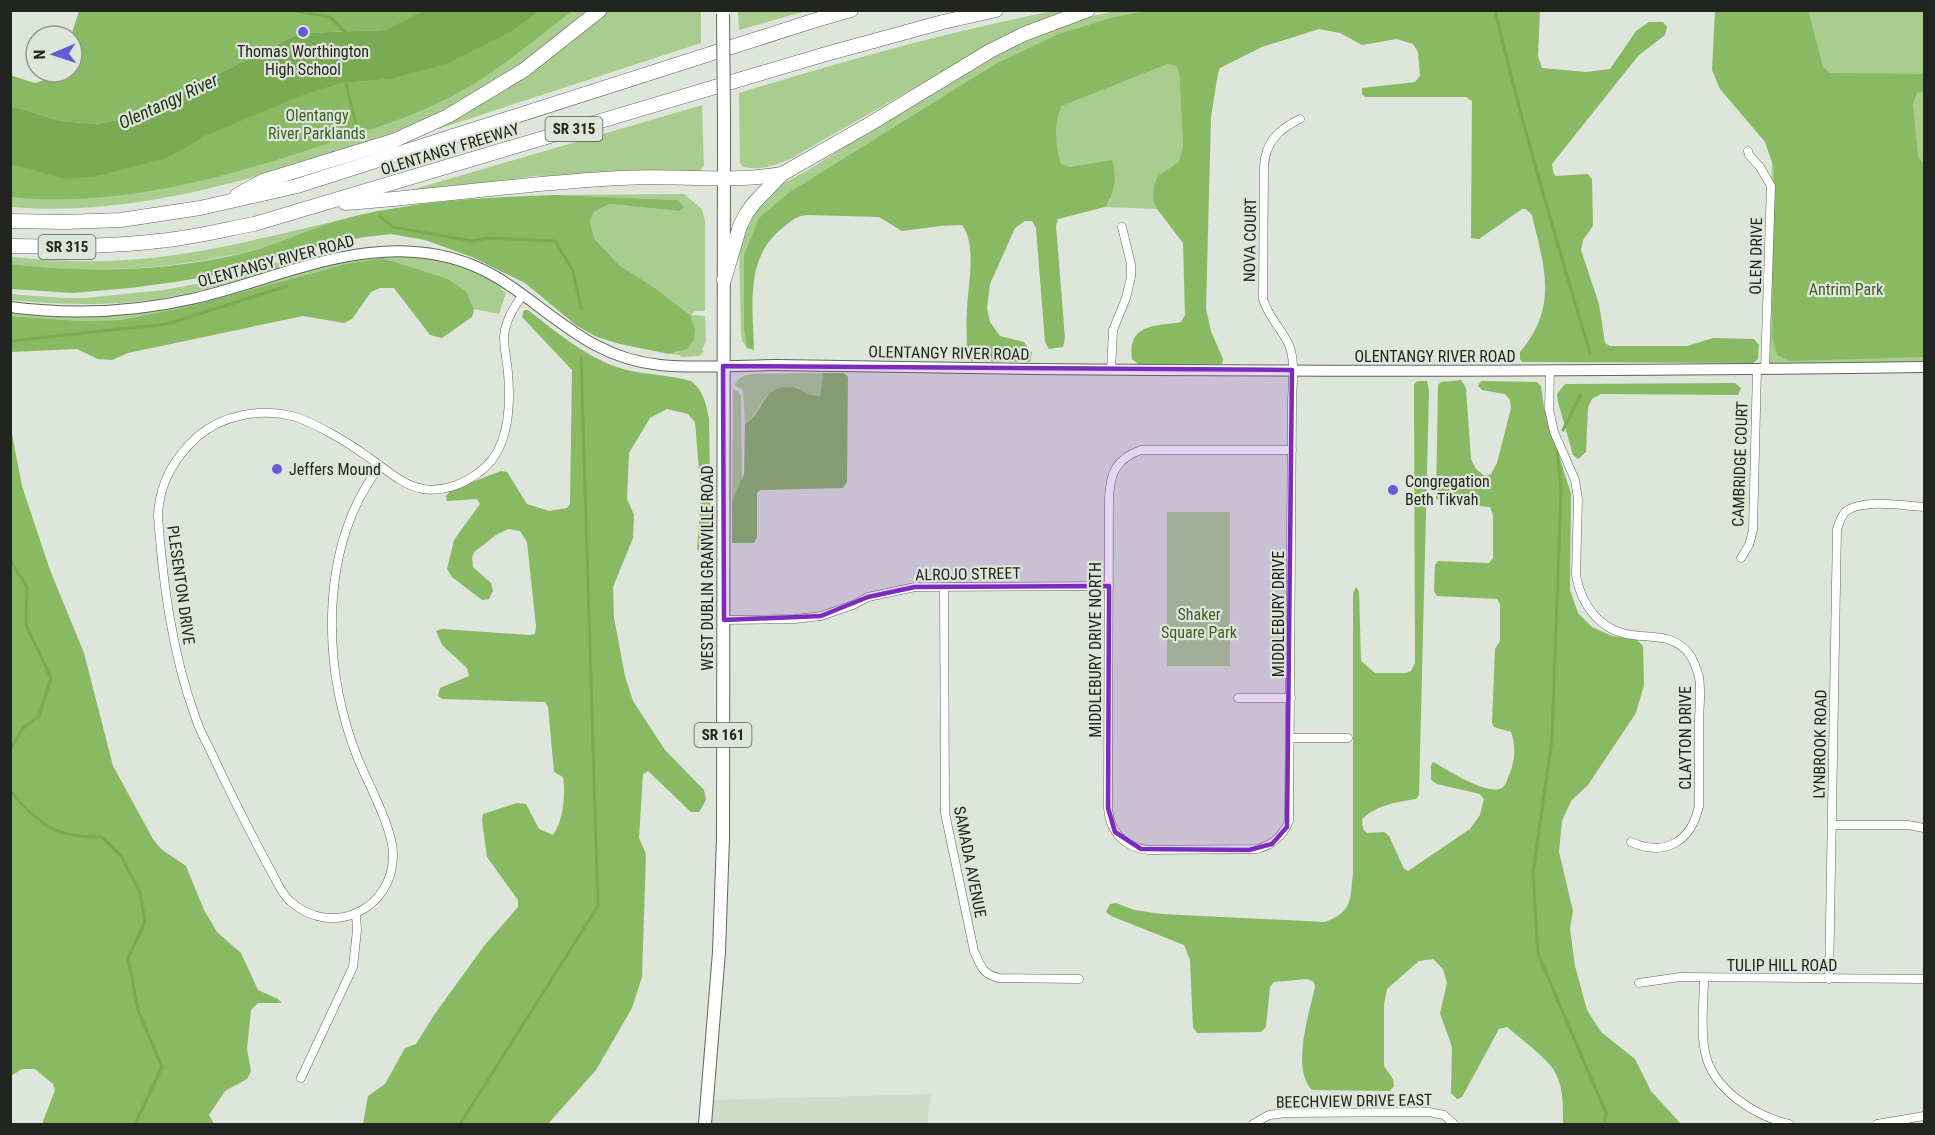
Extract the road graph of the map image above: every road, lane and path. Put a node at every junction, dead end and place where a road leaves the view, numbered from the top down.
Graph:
1 (600, 10) edge
2 (851, 10) edge
3 (996, 10) edge
4 (1088, 10) edge
5 (723, 12) edge
6 (1300, 119) dead end
7 (1748, 151) dead end
8 (782, 174) junction
9 (724, 178) junction
10 (225, 203) junction
11 (322, 205) junction
12 (10, 221) edge
13 (1122, 227) dead end
14 (10, 246) edge
15 (724, 280) junction
16 (522, 296) junction
17 (10, 307) edge
18 (723, 366) junction
19 (1924, 367) edge
20 (1761, 369) junction
21 (1111, 370) junction
22 (1292, 370) junction
23 (1550, 371) junction
24 (1292, 450) junction
25 (380, 466) junction
26 (1924, 507) edge
27 (1741, 558) dead end
28 (1109, 586) junction
29 (944, 587) junction
30 (724, 620) junction
31 (1238, 698) dead end
32 (1291, 698) junction
33 (1291, 738) junction
34 (1348, 738) dead end
35 (1832, 825) junction
36 (1924, 828) edge
37 (1631, 842) dead end
38 (1265, 847) joint
39 (356, 915) junction
40 (1704, 978) junction
41 (1079, 979) dead end
42 (1829, 979) junction
43 (1924, 979) edge
44 (1639, 982) dead end
45 (301, 1078) dead end
46 (1924, 1116) edge
47 (705, 1125) edge
48 (1253, 1125) edge
49 (1455, 1125) edge
50 (1789, 1125) edge
51 (1877, 1125) edge

1 - 10 highway
2 - 10 highway, OLENTANGY FREEWAY / SR 315
3 - 11 highway, OLENTANGY FREEWAY / SR 315
4 - 8 highway
5 - 9 main road, WEST DUBLIN GRANVILLE ROAD / SR 161, bridge
6 - 22 street, NOVA COURT
7 - 20 street, OLEN DRIVE
8 - 9 highway
8 - 15 highway
9 - 11 highway
9 - 15 main road, WEST DUBLIN GRANVILLE ROAD / SR 161
10 - 12 highway, OLENTANGY FREEWAY / SR 315
11 - 14 highway, OLENTANGY FREEWAY / SR 315
13 - 21 street
15 - 18 main road, WEST DUBLIN GRANVILLE ROAD / SR 161
16 - 17 main road, OLENTANGY RIVER ROAD
16 - 18 main road, OLENTANGY RIVER ROAD
16 - 25 street, PLESENTON DRIVE
18 - 21 main road, OLENTANGY RIVER ROAD
18 - 30 main road, WEST DUBLIN GRANVILLE ROAD / SR 161
19 - 20 main road, OLENTANGY RIVER ROAD
20 - 23 main road, OLENTANGY RIVER ROAD
20 - 27 street, CAMBRIDGE COURT
21 - 22 main road, OLENTANGY RIVER ROAD
22 - 23 main road, OLENTANGY RIVER ROAD
22 - 24 street, MIDDLEBURY DRIVE
23 - 37 street, CLAYTON DRIVE
24 - 28 street, MIDDLEBURY DRIVE NORTH
24 - 32 street, MIDDLEBURY DRIVE
25 - 39 street
25 - 39 street, PLESENTON DRIVE
26 - 35 street, LYNBROOK ROAD
28 - 29 street, ALROJO STREET
28 - 38 street, MIDDLEBURY DRIVE NORTH
29 - 30 street, ALROJO STREET
29 - 41 street, SAMADA AVENUE
30 - 47 main road, WEST DUBLIN GRANVILLE ROAD / SR 161
31 - 32 street
32 - 33 street, MIDDLEBURY DRIVE
33 - 34 street
33 - 38 street, MIDDLEBURY DRIVE
35 - 36 street
35 - 42 street, LYNBROOK ROAD
39 - 45 street
40 - 42 street, TULIP HILL ROAD
40 - 44 street, TULIP HILL ROAD
40 - 50 street
42 - 43 street, TULIP HILL ROAD
46 - 51 street
48 - 49 street, BEECHVIEW DRIVE EAST

